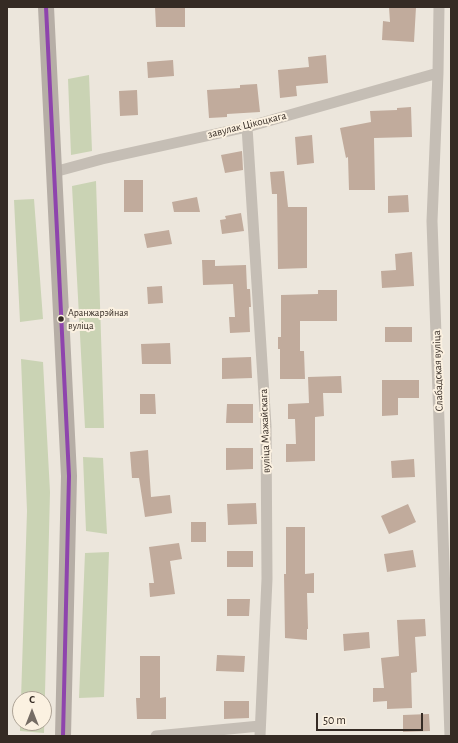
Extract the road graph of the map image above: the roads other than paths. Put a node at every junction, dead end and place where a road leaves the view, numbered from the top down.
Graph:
1 (46, 7) edge
2 (439, 7) edge
3 (438, 73) junction
4 (247, 126) junction
5 (54, 172) junction
6 (260, 731) edge
7 (63, 736) edge
8 (156, 736) edge
9 (450, 736) edge

1 - 5 main road
2 - 3 street, Слабадская вуліца
3 - 4 street, завулак Цікоцкага
3 - 9 street, Слабадская вуліца
4 - 5 street, завулак Цікоцкага
4 - 6 street, вуліца Мажайскага
5 - 7 main road
6 - 8 street

